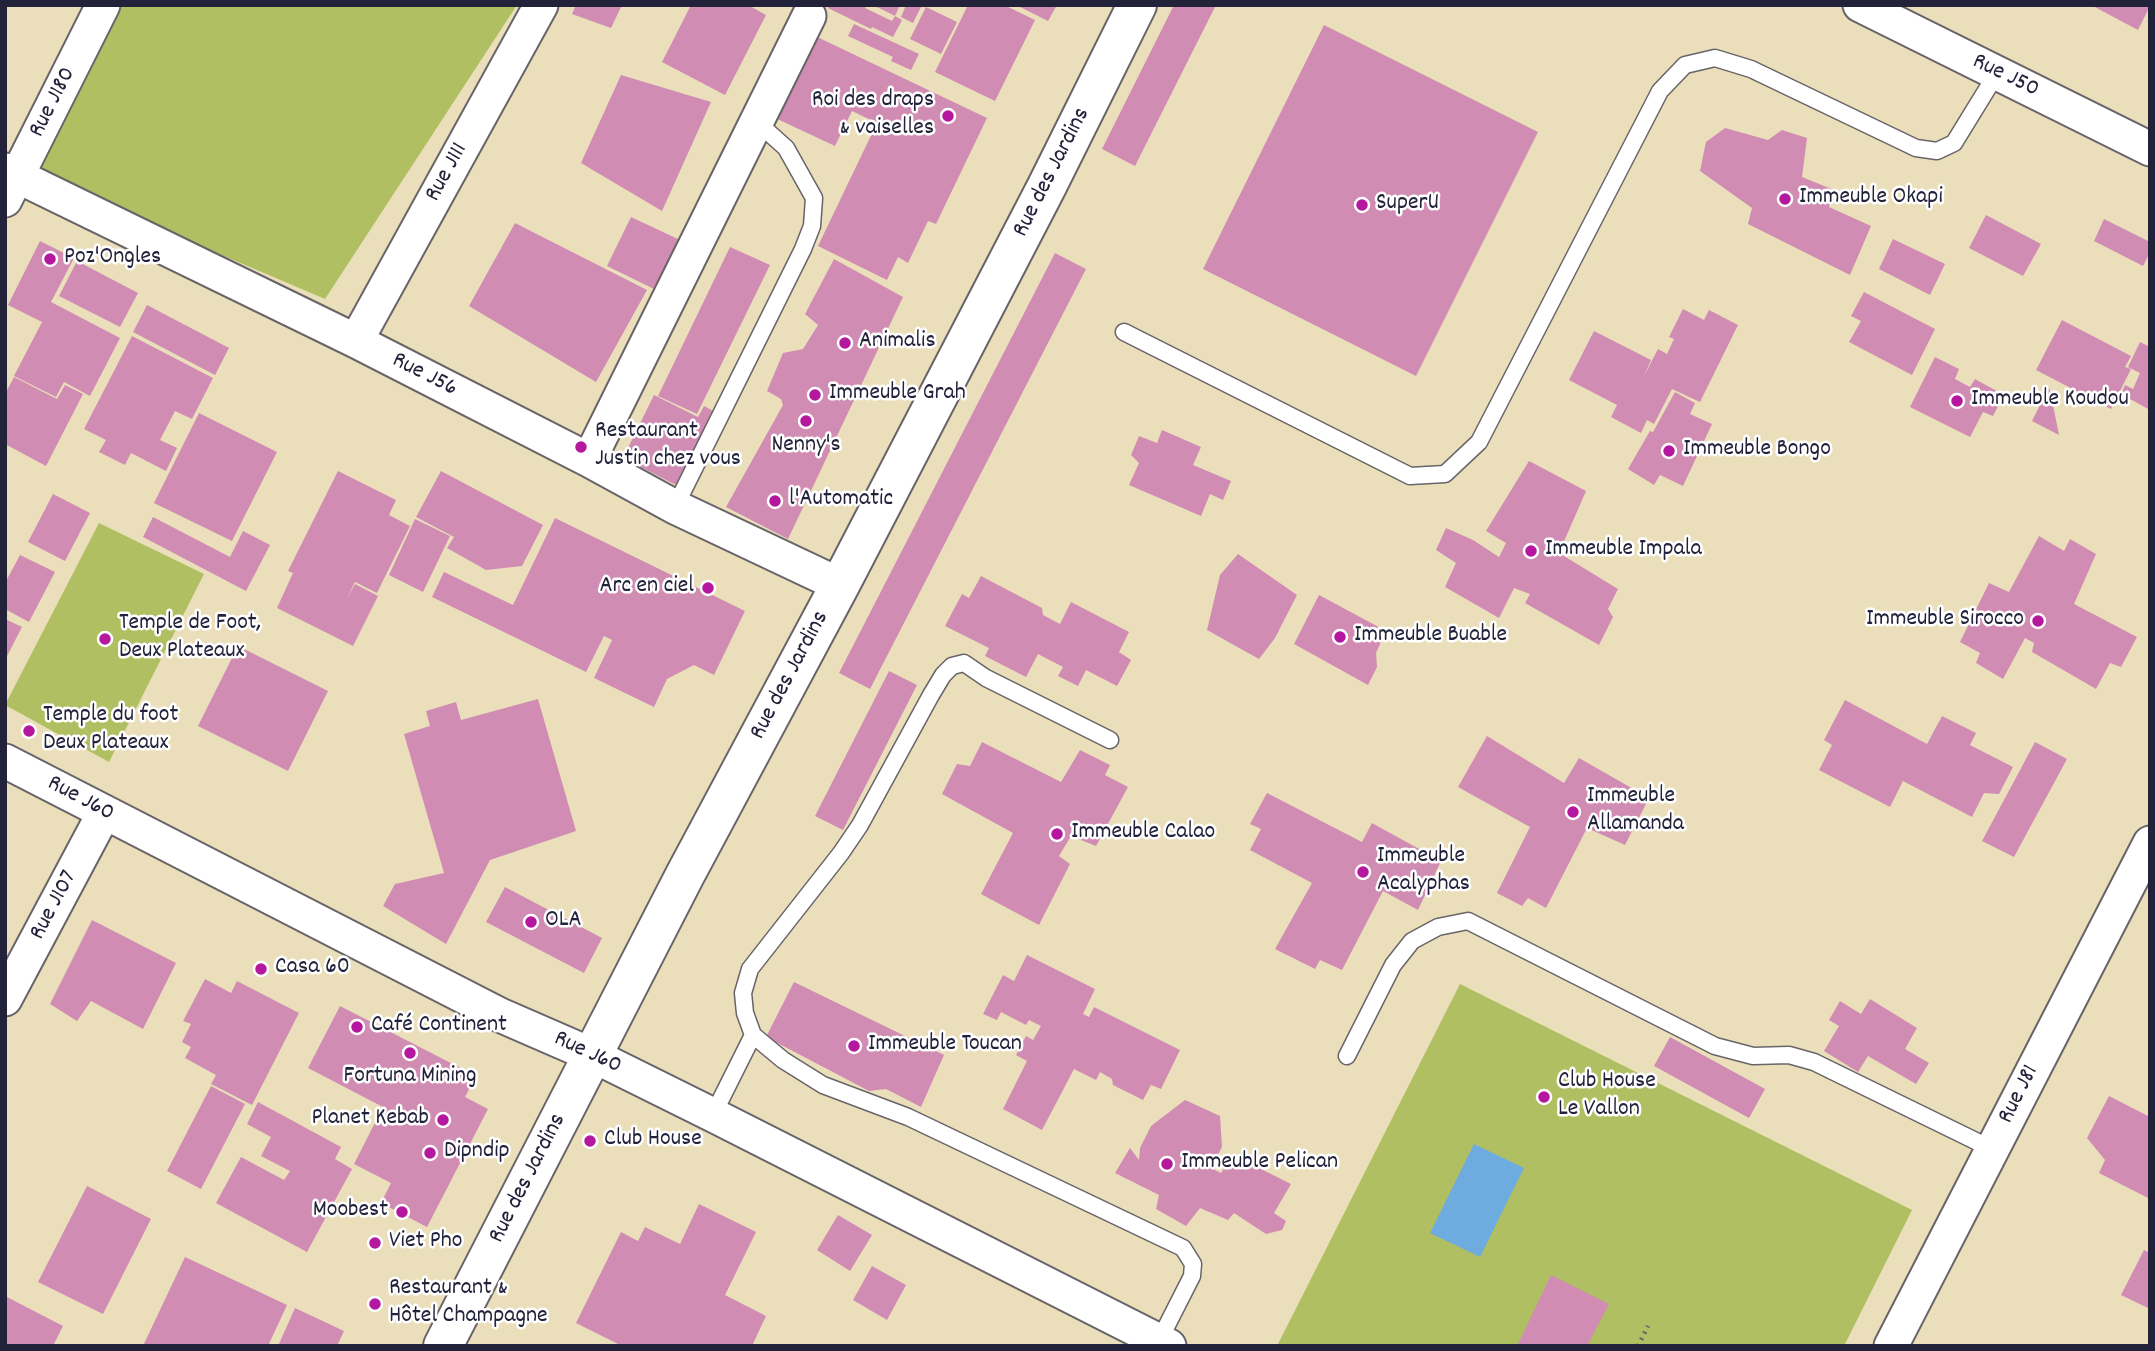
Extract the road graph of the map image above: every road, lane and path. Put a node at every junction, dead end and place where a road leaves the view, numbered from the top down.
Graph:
1 (103, 5) edge
2 (541, 5) edge
3 (1137, 5) edge
4 (1860, 5) edge
5 (809, 16) dead end
6 (1997, 73) junction
7 (757, 122) junction
8 (2150, 149) edge
9 (9, 182) edge
10 (1124, 332) dead end
11 (356, 341) junction
12 (589, 460) junction
13 (675, 507) junction
14 (840, 585) junction
15 (1110, 740) dead end
16 (5, 761) edge
17 (104, 813) junction
18 (2150, 843) edge
19 (5, 999) edge
20 (753, 1035) junction
21 (592, 1055) junction
22 (1347, 1056) dead end
23 (713, 1115) junction
24 (1992, 1150) junction
25 (1648, 1326) dead end
26 (1149, 1340) edge
27 (443, 1346) edge
28 (1639, 1346) edge
29 (1891, 1346) edge

1 - 9 street, Rue J180
2 - 11 street, Rue J111
3 - 14 main road, Rue des Jardins
4 - 6 street, Rue J50
5 - 7 street
6 - 8 street, Rue J50
6 - 10 lane
7 - 12 street
7 - 13 lane
9 - 11 street, Rue J56
11 - 12 street, Rue J56
12 - 13 street, Rue J56
13 - 14 street, Rue J56
14 - 21 main road, Rue des Jardins
15 - 20 lane
16 - 17 street, Rue J60
17 - 19 street, Rue J107
17 - 21 street, Rue J60
18 - 24 street, Rue J81
20 - 23 lane
20 - 26 lane
21 - 23 street, Rue J60
21 - 27 main road, Rue des Jardins
22 - 24 lane
23 - 26 street, Rue J60
24 - 29 street, Rue J81
25 - 28 path

